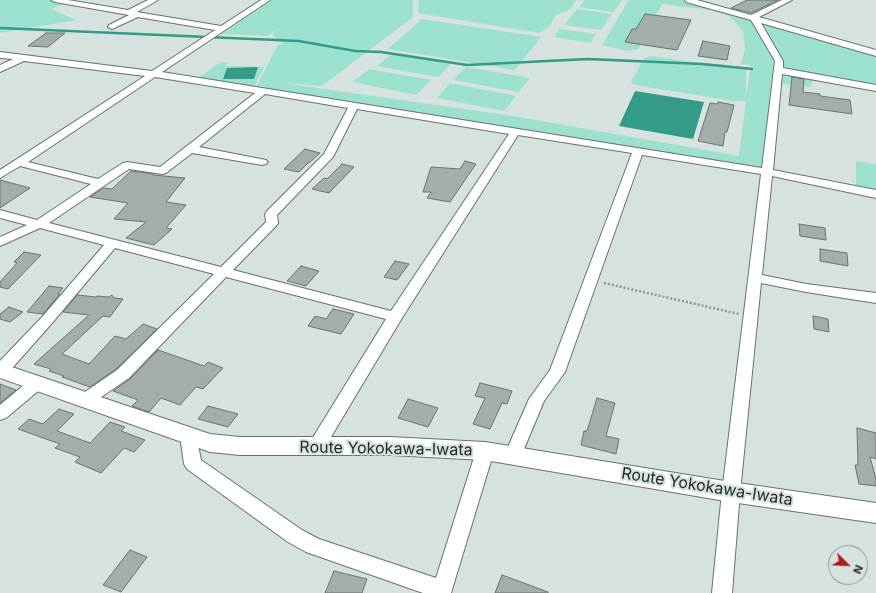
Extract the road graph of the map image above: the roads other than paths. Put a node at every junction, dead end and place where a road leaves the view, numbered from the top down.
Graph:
1 (55, 0) edge
2 (154, 0) edge
3 (266, 0) edge
4 (689, 0) edge
5 (788, 0) edge
6 (133, 13) junction
7 (753, 18) junction
8 (112, 27) dead end
9 (222, 29) junction
10 (876, 53) edge
11 (0, 55) edge
12 (22, 58) junction
13 (0, 69) edge
14 (778, 70) junction
15 (154, 74) junction
16 (876, 88) edge
17 (263, 91) junction
18 (354, 105) junction
19 (515, 132) junction
20 (190, 149) junction
21 (638, 151) junction
22 (262, 162) dead end
23 (20, 163) junction
24 (768, 172) junction
25 (0, 175) edge
26 (100, 183) junction
27 (876, 194) edge
28 (0, 214) edge
29 (39, 224) junction
30 (0, 242) edge
31 (114, 243) junction
32 (225, 272) junction
33 (756, 278) junction
34 (876, 298) edge
35 (395, 317) junction
36 (0, 370) edge
37 (37, 383) junction
38 (85, 400) junction
39 (0, 414) edge
40 (188, 435) junction
41 (316, 447) junction
42 (485, 452) junction
43 (513, 456) junction
44 (731, 492) junction
45 (876, 513) edge
46 (441, 591) edge
47 (722, 593) edge

1 - 6 street
2 - 6 street
3 - 9 street
4 - 7 street
5 - 7 street
6 - 8 street
6 - 9 street
7 - 10 street
7 - 14 street
9 - 15 street
11 - 12 street
12 - 13 street
12 - 15 street
14 - 16 street
14 - 24 street
15 - 17 street
15 - 23 street
17 - 18 street
17 - 20 street
18 - 19 street
18 - 32 street
19 - 21 street
19 - 35 street
20 - 22 street
20 - 26 street
21 - 24 street
21 - 43 street
23 - 25 street
23 - 26 street
24 - 27 street
24 - 33 street
26 - 29 street
28 - 29 street
29 - 30 street
29 - 31 street
31 - 32 street
31 - 36 street
32 - 35 street
32 - 38 street
33 - 34 street
33 - 44 street
35 - 41 street
36 - 37 main road, Route Yokokawa-Iwata
37 - 38 main road, Route Yokokawa-Iwata
37 - 39 street
38 - 40 main road, Route Yokokawa-Iwata
40 - 41 main road, Route Yokokawa-Iwata
40 - 46 street
41 - 42 main road, Route Yokokawa-Iwata
42 - 43 main road, Route Yokokawa-Iwata
42 - 46 street
43 - 44 main road, Route Yokokawa-Iwata
44 - 45 main road, Route Yokokawa-Iwata
44 - 47 street

